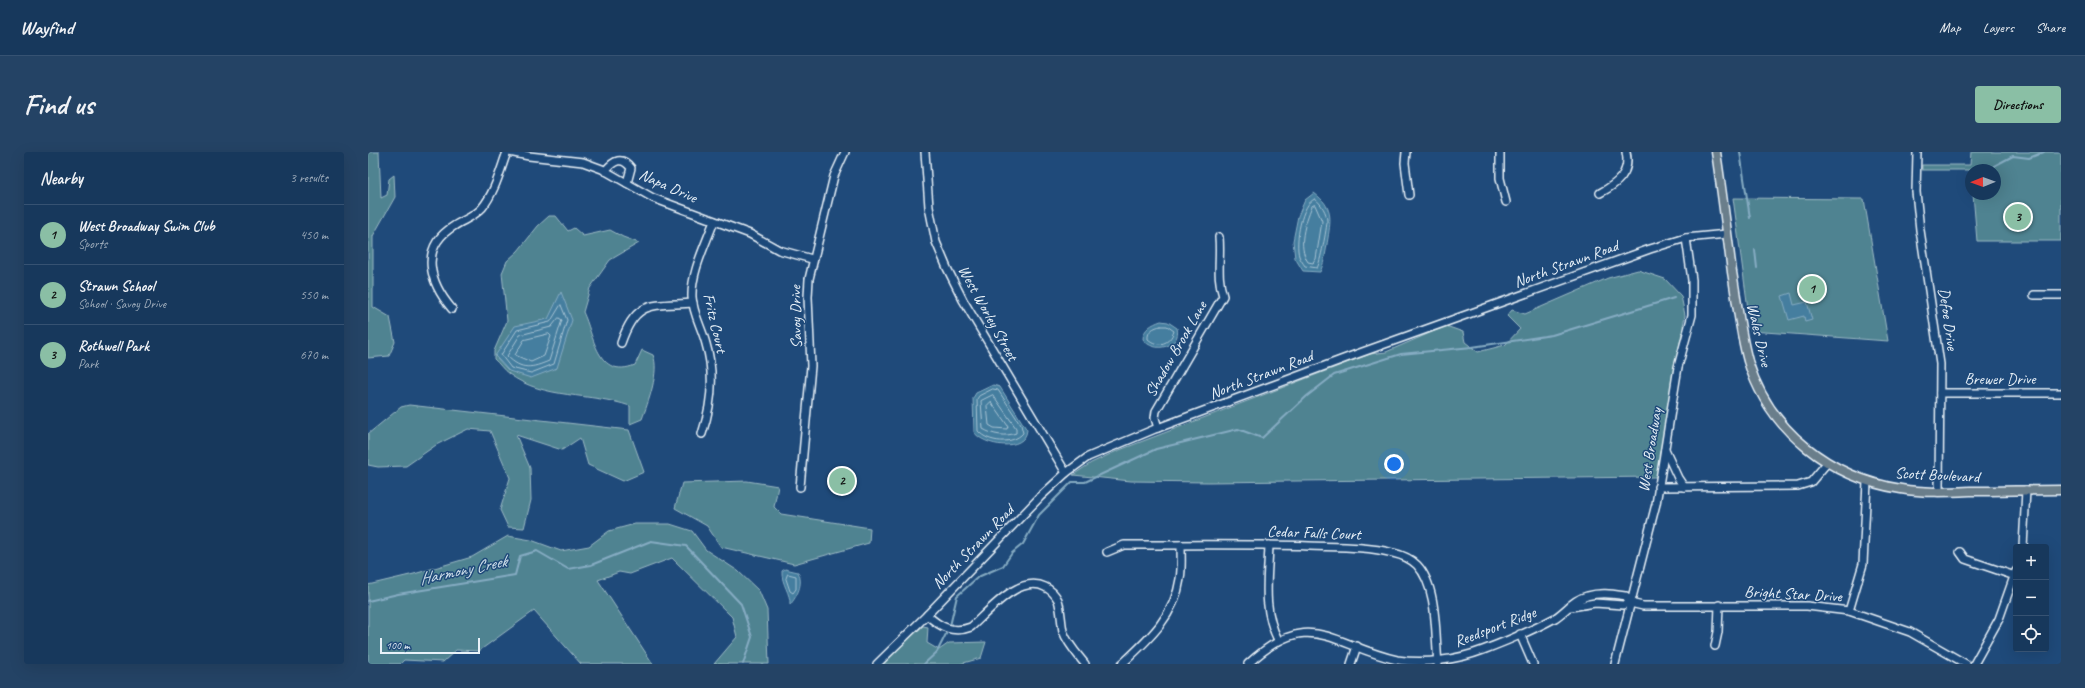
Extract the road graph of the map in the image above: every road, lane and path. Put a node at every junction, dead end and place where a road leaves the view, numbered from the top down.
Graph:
1 (508, 152) edge
2 (845, 152) edge
3 (925, 152) edge
4 (1406, 152) edge
5 (1500, 152) edge
6 (1626, 152) edge
7 (1716, 152) edge
8 (1917, 152) edge
9 (546, 154) edge
10 (605, 171) junction
11 (627, 183) junction
12 (1600, 193) dead end
13 (1409, 195) dead end
14 (1506, 202) dead end
15 (714, 221) junction
16 (1727, 234) junction
17 (1219, 236) dead end
18 (1686, 238) junction
19 (812, 259) junction
20 (2034, 295) dead end
21 (2061, 295) edge
22 (693, 303) junction
23 (452, 309) dead end
24 (621, 343) dead end
25 (1940, 393) junction
26 (2061, 393) edge
27 (1158, 428) junction
28 (702, 434) dead end
29 (1665, 450) junction
30 (1827, 464) junction
31 (1066, 473) junction
32 (1867, 482) junction
33 (800, 487) dead end
34 (1658, 487) junction
35 (1684, 487) junction
36 (2026, 490) junction
37 (2061, 490) edge
38 (1939, 492) junction
39 (2022, 544) edge
40 (1181, 545) junction
41 (1269, 545) junction
42 (1107, 552) dead end
43 (1960, 552) dead end
44 (2013, 573) edge
45 (2013, 580) edge
46 (1630, 603) junction
47 (1719, 605) junction
48 (1571, 607) junction
49 (1849, 611) junction
50 (927, 615) junction
51 (1520, 634) junction
52 (1278, 640) junction
53 (1357, 646) junction
54 (1715, 646) dead end
55 (1438, 662) edge
56 (877, 664) edge
57 (1085, 664) edge
58 (1122, 664) edge
59 (1248, 664) edge
60 (1351, 664) edge
61 (1532, 664) edge
62 (1615, 664) edge
63 (1966, 664) edge
64 (1974, 664) edge

1 - 9 street, Napa Drive
1 - 23 street
2 - 19 street, Savoy Drive
3 - 31 street, West Worley Street
4 - 13 street
5 - 14 street
6 - 12 street
7 - 16 main road
8 - 25 street, Defoe Drive
9 - 10 street, Napa Drive
10 - 11 street, Napa Drive
10 - 11 street
11 - 15 street, Napa Drive
15 - 19 street, Napa Drive
15 - 22 street, Fritz Court
16 - 18 street, North Strawn Road
16 - 30 main road, Wales Drive
17 - 27 street, Shadow Brook Lane
18 - 27 street, North Strawn Road
18 - 29 street, West Broadway
19 - 33 street, Savoy Drive
20 - 21 street
22 - 24 street
22 - 28 street, Fritz Court
25 - 26 street, Brewer Drive
25 - 38 street, Defoe Drive
27 - 31 street, North Strawn Road
29 - 34 street, West Broadway
29 - 35 street
30 - 32 main road, Scott Boulevard
30 - 35 street
31 - 50 street, North Strawn Road
32 - 38 main road, Scott Boulevard
32 - 49 street
34 - 35 street
34 - 46 street, West Broadway
36 - 37 main road, Scott Boulevard
36 - 38 main road, Scott Boulevard
36 - 39 street
40 - 41 street, Cedar Falls Court
40 - 42 street, Cedar Falls Court
40 - 58 street
41 - 52 street
41 - 55 street, Cedar Falls Court
43 - 44 street
45 - 64 street
46 - 47 street, Bright Star Drive
46 - 48 street, Reedsport Ridge
46 - 48 street, Reedsport Ridge
46 - 62 street, West Broadway
47 - 49 street, Bright Star Drive
47 - 54 street
48 - 51 street, Reedsport Ridge
49 - 63 street, Bright Star Drive
50 - 56 street, North Strawn Road
50 - 57 street
51 - 55 street, Reedsport Ridge
51 - 61 street
52 - 53 street, Reedsport Ridge
52 - 59 street, Reedsport Ridge
53 - 55 street, Reedsport Ridge
53 - 60 street

